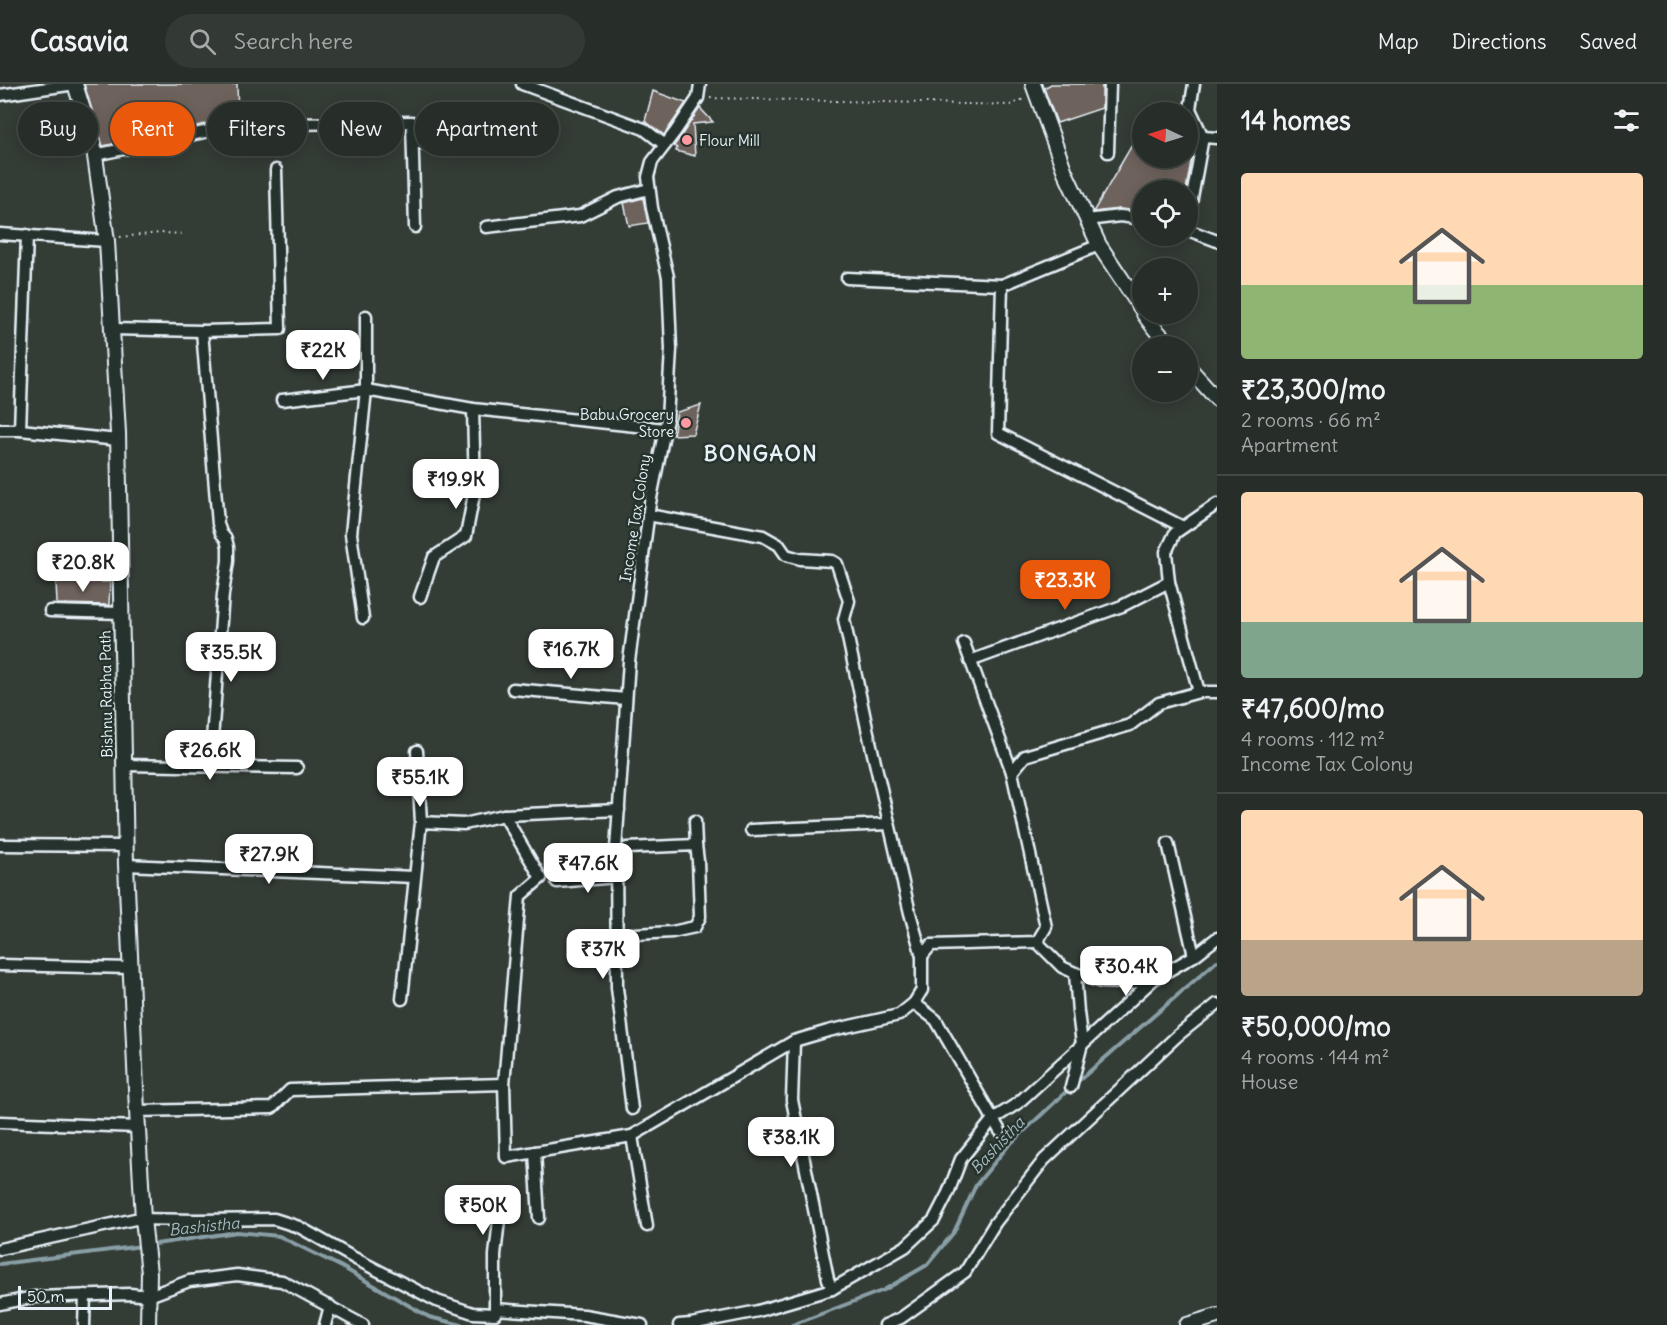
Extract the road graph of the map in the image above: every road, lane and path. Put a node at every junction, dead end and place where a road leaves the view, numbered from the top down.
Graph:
1 (75, 84) edge
2 (522, 84) edge
3 (700, 84) edge
4 (1110, 84) edge
5 (1194, 84) edge
6 (1034, 89) edge
7 (0, 95) edge
8 (698, 98) junction
9 (81, 102) edge
10 (1203, 136) junction
11 (1217, 138) edge
12 (413, 143) joint
13 (665, 145) junction
14 (1108, 152) dead end
15 (98, 154) edge
16 (95, 156) edge
17 (276, 170) dead end
18 (1195, 180) edge
19 (649, 189) junction
20 (1132, 218) edge
21 (1087, 220) junction
22 (415, 227) dead end
23 (486, 227) dead end
24 (0, 234) edge
25 (185, 234) dead end
26 (1198, 234) edge
27 (27, 235) junction
28 (111, 239) junction
29 (1217, 241) edge
30 (1099, 245) junction
31 (847, 278) dead end
32 (1002, 285) junction
33 (1132, 295) edge
34 (366, 316) dead end
35 (1152, 324) edge
36 (112, 330) junction
37 (202, 331) junction
38 (1161, 336) edge
39 (1198, 378) edge
40 (366, 390) junction
41 (1217, 399) edge
42 (282, 400) dead end
43 (473, 409) junction
44 (665, 429) junction
45 (0, 430) edge
46 (20, 430) junction
47 (118, 440) junction
48 (1217, 504) edge
49 (648, 515) junction
50 (1183, 527) junction
51 (1169, 582) junction
52 (420, 597) dead end
53 (50, 611) dead end
54 (121, 613) junction
55 (363, 618) dead end
56 (964, 643) dead end
57 (970, 661) junction
58 (513, 689) dead end
59 (1199, 692) junction
60 (1217, 692) edge
61 (626, 699) junction
62 (417, 751) dead end
63 (124, 765) junction
64 (210, 766) junction
65 (297, 768) dead end
66 (1012, 772) junction
67 (619, 810) junction
68 (504, 815) junction
69 (695, 821) dead end
70 (420, 822) junction
71 (889, 824) junction
72 (751, 830) dead end
73 (1168, 843) dead end
74 (0, 845) edge
75 (696, 845) junction
76 (125, 846) junction
77 (627, 848) dead end
78 (126, 865) junction
79 (414, 877) junction
80 (616, 877) junction
81 (557, 882) dead end
82 (617, 935) junction
83 (1217, 938) edge
84 (1037, 942) junction
85 (921, 956) junction
86 (1194, 956) junction
87 (0, 965) edge
88 (130, 968) junction
89 (1075, 973) junction
90 (1154, 979) junction
91 (402, 999) dead end
92 (914, 1003) junction
93 (1217, 1004) edge
94 (794, 1041) junction
95 (1082, 1044) junction
96 (504, 1084) junction
97 (1071, 1087) dead end
98 (632, 1109) dead end
99 (137, 1111) junction
100 (993, 1119) junction
101 (0, 1122) edge
102 (138, 1127) junction
103 (1000, 1131) dead end
104 (632, 1136) junction
105 (535, 1152) junction
106 (539, 1218) dead end
107 (143, 1219) junction
108 (499, 1220) dead end
109 (646, 1226) dead end
110 (0, 1249) edge
111 (832, 1289) junction
112 (85, 1295) junction
113 (149, 1296) junction
114 (0, 1304) edge
115 (330, 1306) junction
116 (495, 1309) junction
117 (1217, 1316) edge
118 (84, 1325) edge
119 (148, 1325) edge
120 (325, 1325) edge
121 (363, 1325) edge
122 (642, 1325) edge
123 (679, 1325) edge
124 (885, 1325) edge
125 (1187, 1325) edge

1 - 7 street
1 - 9 street, Bishnu Rabha Path
2 - 13 street
3 - 8 street, Income Tax Colony
4 - 14 street
5 - 10 street
6 - 8 path
6 - 21 street
8 - 13 street, Income Tax Colony
10 - 11 street
10 - 18 street
12 - 15 street
12 - 22 street
13 - 19 street, Income Tax Colony
16 - 28 street, Bishnu Rabha Path
17 - 37 street
19 - 23 street
19 - 44 street, Income Tax Colony
20 - 21 street
21 - 30 street
24 - 27 street
25 - 28 path
26 - 29 street
27 - 28 street
27 - 46 street
28 - 36 street, Bishnu Rabha Path
30 - 32 street
30 - 33 street
31 - 32 street
32 - 50 street
34 - 40 street
35 - 38 street
36 - 37 street
36 - 47 street, Bishnu Rabha Path
37 - 64 street
39 - 41 street
40 - 42 street
40 - 43 street
40 - 55 street
43 - 44 street
43 - 52 street
44 - 49 street, Income Tax Colony
45 - 46 street
46 - 47 street
47 - 54 street, Bishnu Rabha Path
48 - 50 street
49 - 61 street, Income Tax Colony
49 - 71 street
50 - 51 street
51 - 57 street
51 - 59 street
53 - 54 street
54 - 63 street, Bishnu Rabha Path
56 - 57 street
57 - 66 street
58 - 61 street
59 - 60 street
59 - 66 street
61 - 67 street, Income Tax Colony
62 - 70 street
63 - 64 street
63 - 76 street, Bishnu Rabha Path
64 - 65 street
66 - 84 street
67 - 68 street
67 - 80 street, Income Tax Colony
68 - 70 street
68 - 96 street
69 - 75 street
70 - 79 street
71 - 72 street
71 - 85 street
73 - 86 street
74 - 76 street
75 - 77 street
75 - 82 street
76 - 78 street, Bishnu Rabha Path
78 - 79 street
78 - 88 street, Bishnu Rabha Path
79 - 91 street
80 - 81 street
80 - 82 street, Income Tax Colony
82 - 98 street, Income Tax Colony
83 - 86 street
84 - 85 street
84 - 89 street
85 - 92 street
86 - 90 street
87 - 88 street
88 - 99 street, Bishnu Rabha Path
89 - 90 street
89 - 95 street
90 - 95 street
92 - 94 street
92 - 100 street
93 - 124 street
94 - 104 street
94 - 111 street
95 - 97 street
95 - 100 street
96 - 99 street
96 - 105 street
99 - 102 street, Bishnu Rabha Path
100 - 103 street
100 - 111 street
101 - 102 street
102 - 107 street, Bishnu Rabha Path
104 - 105 street
104 - 109 street
105 - 106 street
107 - 110 street
107 - 113 street, Bishnu Rabha Path
107 - 116 street
108 - 116 street
111 - 123 street
112 - 113 street
112 - 114 street
112 - 118 street
113 - 115 street
113 - 119 street, Bishnu Rabha Path
115 - 120 street
115 - 121 street
116 - 122 street
117 - 125 street

